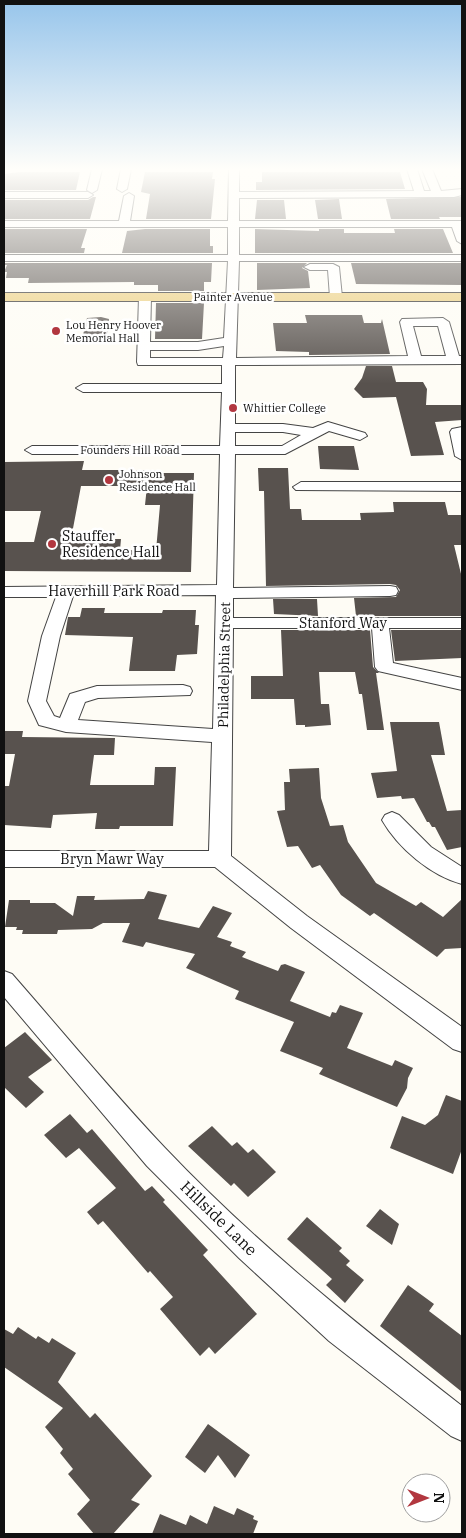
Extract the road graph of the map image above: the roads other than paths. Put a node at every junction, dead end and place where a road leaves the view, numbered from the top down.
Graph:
1 (234, 241) edge
2 (4, 258) edge
3 (462, 258) edge
4 (233, 265) junction
5 (168, 270) dead end
6 (4, 297) edge
7 (145, 297) junction
8 (233, 297) junction
9 (336, 297) junction
10 (462, 297) edge
11 (231, 341) junction
12 (144, 346) junction
13 (414, 360) junction
14 (458, 360) edge
15 (229, 362) junction
16 (83, 388) dead end
17 (229, 388) junction
18 (279, 417) dead end
19 (228, 428) junction
20 (322, 429) junction
21 (460, 431) edge
22 (360, 436) dead end
23 (32, 450) dead end
24 (228, 450) junction
25 (462, 456) edge
26 (301, 487) dead end
27 (462, 487) edge
28 (66, 591) junction
29 (390, 591) dead end
30 (4, 592) edge
31 (225, 592) junction
32 (380, 623) junction
33 (462, 623) edge
34 (225, 624) junction
35 (462, 684) edge
36 (183, 691) dead end
37 (66, 726) junction
38 (223, 736) junction
39 (392, 820) dead end
40 (4, 859) edge
41 (220, 859) junction
42 (462, 876) edge
43 (4, 981) edge
44 (462, 1041) edge
45 (462, 1425) edge

1 - 4 street, Philadelphia Street
2 - 4 street
3 - 4 street
4 - 5 street
4 - 8 street, Philadelphia Street
4 - 9 street
6 - 7 main road, Painter Avenue
7 - 8 main road, Painter Avenue
7 - 12 street
8 - 9 main road, Painter Avenue
8 - 11 street, Philadelphia Street
9 - 10 main road, Painter Avenue
11 - 12 street
11 - 15 street, Philadelphia Street
12 - 15 street
13 - 14 street
13 - 14 street
13 - 15 street
15 - 17 street, Philadelphia Street
16 - 17 street
17 - 19 street, Philadelphia Street
18 - 20 street
19 - 20 street
19 - 24 street, Philadelphia Street
20 - 22 street
20 - 24 street, Founders Hill Road
21 - 25 street
23 - 24 street, Founders Hill Road
24 - 31 street, Philadelphia Street
26 - 27 street
28 - 30 street, Haverhill Park Road
28 - 31 street, Haverhill Park Road
28 - 37 street
29 - 31 street, Haverhill Park Road
31 - 34 street, Philadelphia Street
32 - 33 street, Stanford Way
32 - 34 street, Stanford Way
32 - 35 street
34 - 38 street, Philadelphia Street
36 - 37 street
37 - 38 street
38 - 41 street, Philadelphia Street
39 - 42 street
40 - 41 street, Bryn Mawr Way
41 - 44 street
43 - 45 street, Hillside Lane

